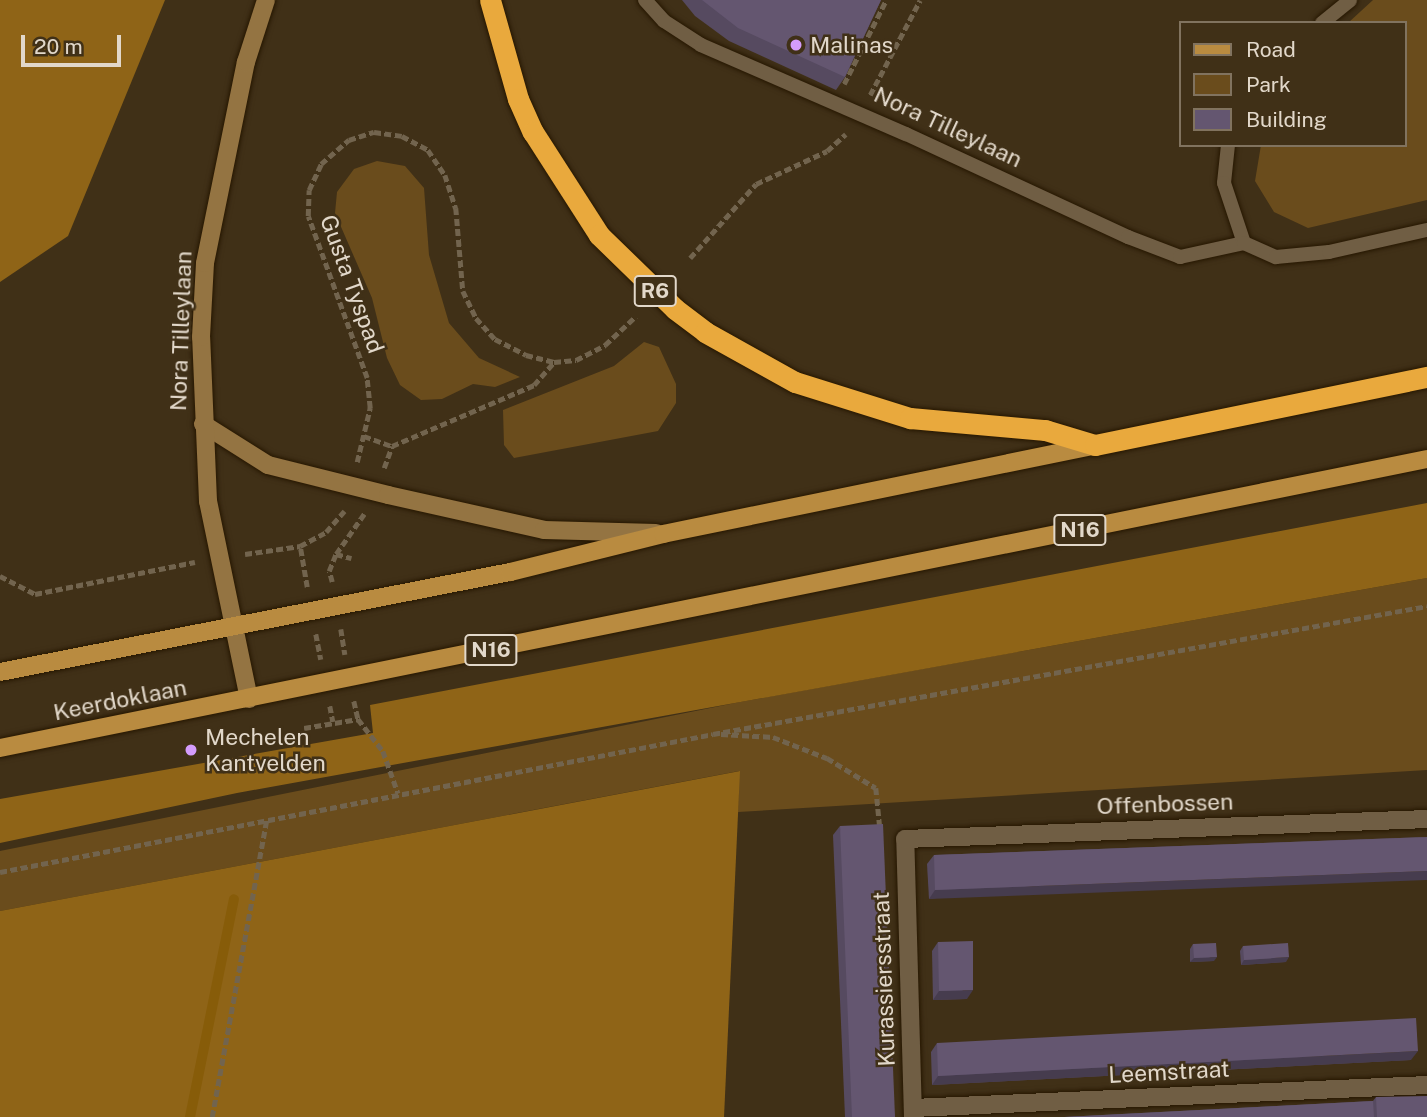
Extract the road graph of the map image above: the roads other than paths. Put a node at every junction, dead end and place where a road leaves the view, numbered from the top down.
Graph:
1 (266, 0) edge
2 (490, 0) edge
3 (645, 0) edge
4 (1350, 0) edge
5 (1324, 21) edge
6 (1228, 147) edge
7 (1427, 230) edge
8 (1244, 243) junction
9 (1427, 377) edge
10 (203, 424) junction
11 (1095, 445) junction
12 (1427, 459) edge
13 (663, 534) junction
14 (232, 626) junction
15 (0, 672) edge
16 (249, 699) junction
17 (0, 748) edge
18 (1427, 819) edge
19 (905, 839) joint
20 (1427, 1085) edge
21 (913, 1112) edge

1 - 10 street, Nora Tilleylaan
2 - 11 highway, R6
3 - 8 lane, Nora Tilleylaan
4 - 5 lane
6 - 8 lane
7 - 8 lane
9 - 11 highway
10 - 13 street
10 - 14 street, Nora Tilleylaan
11 - 13 main road
12 - 16 main road, N16
13 - 14 main road
14 - 15 main road
14 - 16 street, Nora Tilleylaan
16 - 17 main road, Keerdoklaan / N16
18 - 19 street, Offenbossen
19 - 21 street, Kurassiersstraat
20 - 21 street, Leemstraat

